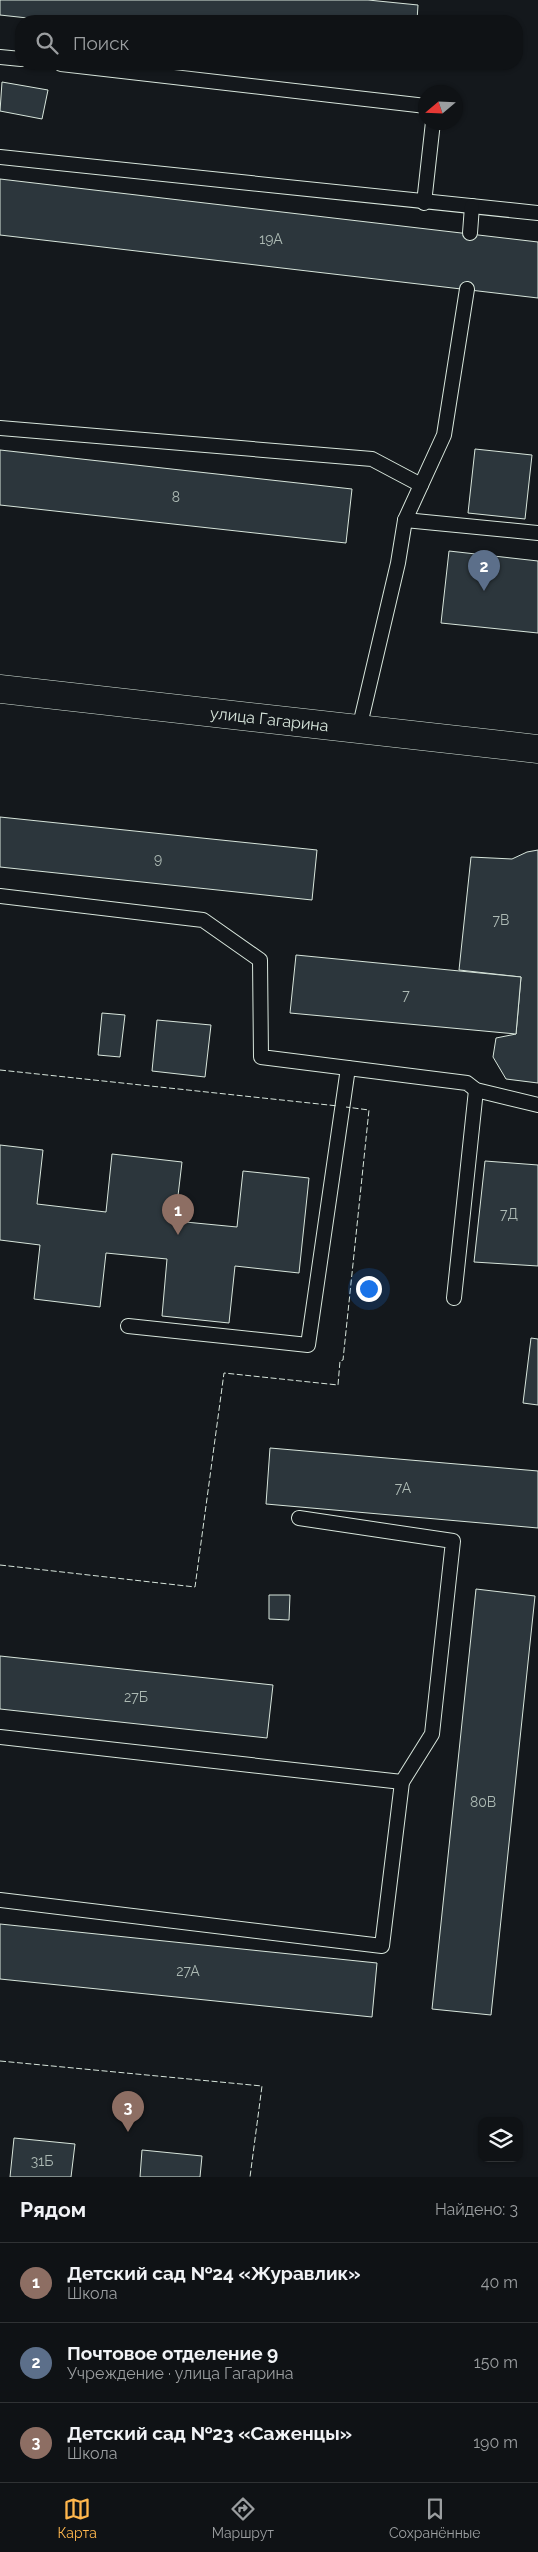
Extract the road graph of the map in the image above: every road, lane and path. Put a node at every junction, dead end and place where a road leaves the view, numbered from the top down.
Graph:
1 (0, 57) edge
2 (15, 58) edge
3 (113, 70) edge
4 (418, 105) edge
5 (433, 130) edge
6 (0, 157) edge
7 (424, 202) junction
8 (472, 206) junction
9 (538, 213) edge
10 (470, 233) dead end
11 (467, 289) dead end
12 (0, 428) edge
13 (421, 485) junction
14 (405, 520) junction
15 (538, 533) edge
16 (0, 689) edge
17 (359, 730) junction
18 (538, 749) edge
19 (0, 896) edge
20 (348, 1068) junction
21 (476, 1090) junction
22 (538, 1105) edge
23 (454, 1298) dead end
24 (128, 1326) dead end
25 (299, 1518) dead end
26 (0, 1737) edge
27 (402, 1782) junction
28 (0, 1900) edge

1 - 2 lane
3 - 4 lane
5 - 7 lane
6 - 7 lane
7 - 8 lane
8 - 9 lane
8 - 10 lane
11 - 13 lane
12 - 13 lane
13 - 14 lane
14 - 15 lane
14 - 17 lane
16 - 17 street, улица Гагарина
17 - 18 street, улица Гагарина
19 - 20 lane
20 - 21 lane
20 - 24 lane
21 - 22 lane
21 - 23 lane
25 - 27 lane
26 - 27 lane
27 - 28 lane

